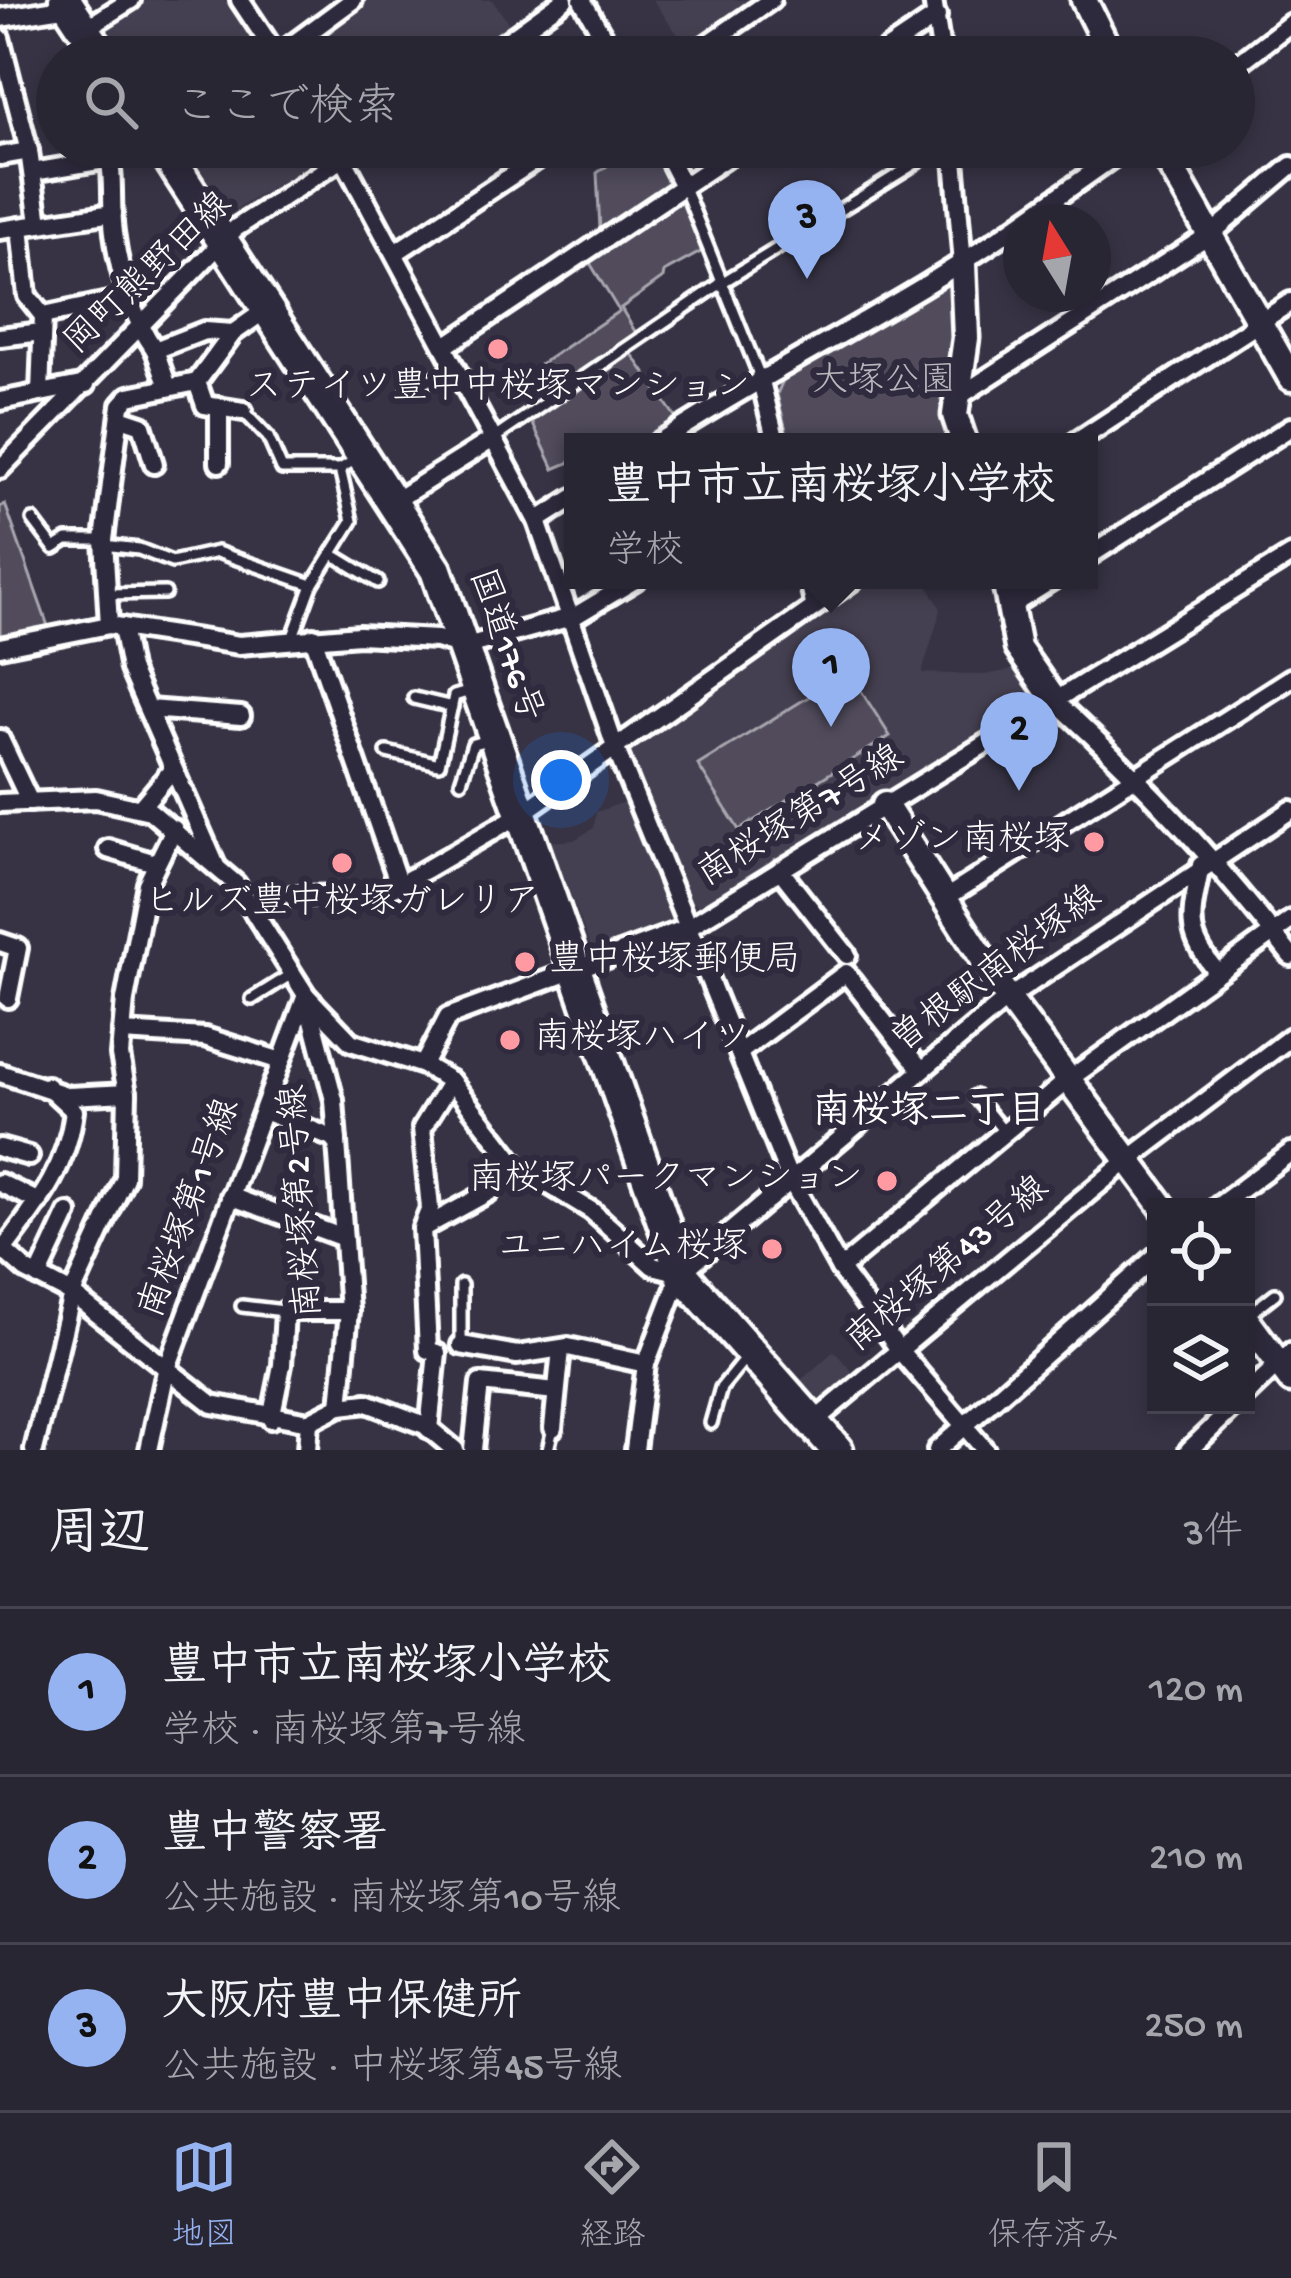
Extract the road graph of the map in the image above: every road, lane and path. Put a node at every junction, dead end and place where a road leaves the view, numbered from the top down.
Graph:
1 (131, 0) edge
2 (240, 0) edge
3 (353, 0) edge
4 (564, 0) edge
5 (582, 0) edge
6 (771, 0) edge
7 (1084, 0) edge
8 (935, 8) edge
9 (0, 18) edge
10 (76, 23) edge
11 (1291, 23) edge
12 (264, 36) edge
13 (305, 36) edge
14 (514, 36) edge
15 (603, 36) edge
16 (719, 36) edge
17 (901, 36) edge
18 (1102, 36) edge
19 (0, 38) edge
20 (1255, 51) edge
21 (29, 151) junction
22 (0, 156) edge
23 (1291, 166) edge
24 (49, 168) edge
25 (109, 168) edge
26 (176, 168) edge
27 (324, 168) edge
28 (355, 168) edge
29 (523, 168) edge
30 (674, 168) edge
31 (710, 168) edge
32 (908, 168) edge
33 (955, 168) edge
34 (1098, 168) edge
35 (1173, 168) edge
36 (33, 172) junction
37 (683, 186) junction
38 (1047, 204) edge
39 (113, 213) junction
40 (29, 225) junction
41 (0, 230) edge
42 (1212, 233) junction
43 (1003, 236) edge
44 (224, 241) junction
45 (395, 253) junction
46 (963, 264) junction
47 (723, 282) junction
48 (127, 298) junction
49 (1291, 302) edge
50 (267, 309) junction
51 (42, 324) junction
52 (143, 324) junction
53 (1263, 324) junction
54 (233, 333) junction
55 (0, 337) edge
56 (445, 346) junction
57 (155, 350) junction
58 (455, 367) junction
59 (760, 377) junction
60 (1291, 378) edge
61 (197, 382) junction
62 (86, 384) junction
63 (168, 387) junction
64 (40, 392) junction
65 (408, 392) dead end
66 (955, 400) junction
67 (0, 401) edge
68 (219, 407) junction
69 (242, 411) joint
70 (121, 418) junction
71 (1291, 427) edge
72 (673, 433) edge
73 (774, 433) edge
74 (962, 433) edge
75 (1090, 433) edge
76 (493, 439) junction
77 (351, 462) junction
78 (219, 463) dead end
79 (154, 464) dead end
80 (0, 469) edge
81 (393, 502) junction
82 (564, 504) edge
83 (33, 520) dead end
84 (537, 520) junction
85 (104, 542) junction
86 (141, 542) dead end
87 (1098, 550) edge
88 (332, 554) junction
89 (1291, 555) edge
90 (378, 582) dead end
91 (312, 585) junction
92 (620, 589) edge
93 (810, 589) edge
94 (838, 589) edge
95 (1006, 589) edge
96 (1038, 589) edge
97 (165, 593) dead end
98 (106, 594) junction
99 (814, 604) junction
100 (1009, 607) junction
101 (574, 616) junction
102 (116, 626) junction
103 (313, 637) junction
104 (292, 639) junction
105 (0, 647) edge
106 (463, 647) junction
107 (1291, 678) edge
108 (414, 698) dead end
109 (465, 698) junction
110 (1055, 701) junction
111 (148, 709) junction
112 (241, 716) dead end
113 (0, 739) edge
114 (494, 739) junction
115 (615, 747) junction
116 (387, 752) dead end
117 (172, 770) junction
118 (1135, 774) junction
119 (461, 781) dead end
120 (30, 802) junction
121 (0, 803) edge
122 (885, 805) junction
123 (141, 807) junction
124 (1291, 810) edge
125 (520, 814) junction
126 (174, 829) junction
127 (108, 850) dead end
128 (1207, 862) junction
129 (155, 863) junction
130 (216, 867) junction
131 (780, 870) junction
132 (399, 885) junction
133 (292, 896) dead end
134 (944, 899) junction
135 (1291, 920) edge
136 (687, 928) junction
137 (1273, 932) junction
138 (0, 943) edge
139 (847, 955) dead end
140 (1291, 956) edge
141 (574, 969) junction
142 (1217, 973) junction
143 (292, 974) junction
144 (306, 995) junction
145 (8, 998) dead end
146 (1008, 998) junction
147 (252, 999) dead end
148 (122, 1032) junction
149 (1291, 1037) edge
150 (740, 1052) junction
151 (281, 1061) junction
152 (423, 1065) junction
153 (920, 1068) junction
154 (0, 1072) edge
155 (1068, 1080) junction
156 (451, 1081) junction
157 (47, 1086) junction
158 (127, 1093) junction
159 (975, 1096) dead end
160 (264, 1111) junction
161 (1005, 1133) junction
162 (337, 1140) junction
163 (0, 1148) edge
164 (1291, 1152) edge
165 (29, 1156) dead end
166 (1128, 1160) junction
167 (514, 1164) junction
168 (789, 1177) junction
169 (0, 1183) edge
170 (230, 1196) junction
171 (1156, 1198) edge
172 (1229, 1198) edge
173 (39, 1202) junction
174 (68, 1213) dead end
175 (422, 1228) junction
176 (341, 1237) junction
177 (1, 1249) edge
178 (1147, 1264) edge
179 (840, 1269) junction
180 (681, 1273) junction
181 (38, 1277) junction
182 (461, 1286) dead end
183 (72, 1294) junction
184 (1274, 1294) dead end
185 (242, 1306) dead end
186 (1255, 1310) edge
187 (285, 1311) junction
188 (350, 1311) junction
189 (1255, 1328) edge
190 (460, 1346) joint
191 (561, 1348) junction
192 (900, 1351) junction
193 (751, 1353) junction
194 (646, 1364) junction
195 (1287, 1365) edge
196 (166, 1371) junction
197 (1255, 1388) edge
198 (556, 1391) junction
199 (340, 1406) junction
200 (1226, 1414) edge
201 (271, 1419) junction
202 (711, 1423) dead end
203 (812, 1423) junction
204 (963, 1426) junction
205 (553, 1428) joint
206 (429, 1429) junction
207 (307, 1437) edge
208 (34, 1450) edge
209 (149, 1450) edge
210 (324, 1450) edge
211 (453, 1450) edge
212 (473, 1450) edge
213 (548, 1450) edge
214 (635, 1450) edge
215 (837, 1450) edge
216 (937, 1450) edge
217 (986, 1450) edge
218 (1189, 1450) edge

1 - 10 street
2 - 12 street
3 - 13 street
4 - 14 street
5 - 15 street
6 - 16 street
7 - 18 street
8 - 17 street
9 - 10 street
11 - 20 street
19 - 21 street
21 - 22 street
21 - 36 street
23 - 42 street
24 - 36 street
25 - 39 street
26 - 44 highway, 国道176号
27 - 44 street, 岡町熊野田線
28 - 45 street
29 - 45 street
30 - 37 street
31 - 37 street
32 - 47 lane
33 - 46 street
34 - 38 street
35 - 42 street
36 - 40 street
37 - 47 lane
37 - 56 street
39 - 40 street
39 - 48 street
40 - 41 street
40 - 51 street
42 - 53 street
42 - 66 street
43 - 46 street
44 - 50 highway, 国道176号
44 - 52 street, 岡町熊野田線
45 - 56 street
46 - 59 street
46 - 66 street
47 - 59 lane
47 - 76 lane
48 - 51 street
48 - 52 street
49 - 53 street
50 - 54 street
50 - 77 highway, 国道176号
51 - 55 street
51 - 64 street
52 - 57 street
52 - 62 street, 岡町熊野田線
53 - 60 street
53 - 75 street
54 - 57 street
54 - 61 street
56 - 58 street
57 - 63 street
58 - 65 lane
58 - 76 street
59 - 72 street
59 - 73 street
61 - 63 street
61 - 68 street
62 - 64 street
62 - 80 street, 岡町熊野田線
63 - 70 street
64 - 67 street
66 - 74 street
68 - 69 street
68 - 78 street
69 - 77 lane
70 - 79 street
70 - 85 street
71 - 87 street
76 - 81 street
76 - 84 street
77 - 81 highway, 国道176号
77 - 88 lane
81 - 106 highway, 国道176号
82 - 84 street
83 - 85 lane
84 - 101 street
85 - 86 lane
85 - 91 lane
85 - 98 street
88 - 90 lane
88 - 91 lane
89 - 110 street, 南桜塚第7号線
91 - 104 lane
92 - 101 street
93 - 99 street
94 - 99 street
95 - 100 street
96 - 100 street
97 - 98 lane
98 - 102 street
99 - 115 street
100 - 110 street
101 - 106 street
101 - 115 street
102 - 104 street
102 - 105 street
102 - 111 street
103 - 104 street
103 - 106 street
103 - 132 street
106 - 109 highway, 国道176号
107 - 118 street
108 - 109 lane
109 - 114 highway, 国道176号
109 - 116 lane
110 - 118 street
110 - 122 street, 南桜塚第7号線
111 - 112 street
111 - 117 street
113 - 120 street
114 - 119 lane
114 - 125 highway, 国道176号
115 - 125 street
115 - 136 street
117 - 123 street
117 - 130 street
118 - 128 street
118 - 134 street
120 - 121 street
120 - 123 street
122 - 131 street, 南桜塚第7号線
122 - 134 street
123 - 126 street
124 - 128 street, 曽根駅南桜塚線
125 - 132 street
125 - 141 highway, 国道176号
126 - 129 street
126 - 130 street
127 - 129 street
128 - 137 street
128 - 142 street
128 - 146 street, 曽根駅南桜塚線
129 - 148 street
130 - 143 street
131 - 136 street, 南桜塚第7号線
131 - 139 street
132 - 133 street
134 - 146 street
135 - 137 street
136 - 141 street, 南桜塚第7号線
136 - 150 street
137 - 140 street
137 - 142 street
138 - 145 street
141 - 152 street, 南桜塚第7号線
141 - 180 highway, 国道176号
142 - 155 street
143 - 144 street
143 - 147 lane
144 - 151 street, 南桜塚第1号線
144 - 152 street
144 - 162 street, 南桜塚第2号線
146 - 153 street, 曽根駅南桜塚線
146 - 155 street
148 - 151 street
148 - 158 street
149 - 166 street, 南桜塚第43号線
150 - 153 street
150 - 168 street
151 - 160 street, 南桜塚第1号線
152 - 156 street
153 - 168 street, 曽根駅南桜塚線
154 - 157 street
155 - 161 street
155 - 166 street
156 - 167 street
156 - 175 street
157 - 158 street
157 - 173 street
158 - 183 street
159 - 161 lane
160 - 162 street
160 - 170 street, 南桜塚第1号線
161 - 179 street
162 - 176 street, 南桜塚第2号線
163 - 165 street
164 - 172 street
166 - 171 street
166 - 192 street, 南桜塚第43号線
167 - 175 street
167 - 180 street
168 - 179 street
168 - 180 street, 曽根駅南桜塚線
169 - 173 street
170 - 176 street
170 - 196 street, 南桜塚第1号線
173 - 177 street
174 - 181 street
175 - 206 street
176 - 188 street, 南桜塚第2号線
177 - 181 street
178 - 204 street
179 - 192 street
180 - 193 highway, 国道176号
180 - 194 street, 曽根駅南桜塚線
181 - 183 street
182 - 190 lane
183 - 196 street
183 - 208 street
184 - 186 lane
185 - 187 lane
187 - 188 street
187 - 201 street
188 - 199 street, 南桜塚第2号線
189 - 195 street
190 - 191 street
191 - 194 street
191 - 198 street
192 - 203 street, 南桜塚第43号線
192 - 204 street
193 - 202 lane
193 - 203 highway, 国道176号
194 - 214 street, 曽根駅南桜塚線
195 - 197 street
196 - 201 street
196 - 209 street, 南桜塚第1号線
198 - 205 street
198 - 212 street
199 - 206 street
199 - 207 street
200 - 218 street
201 - 207 street
203 - 215 highway, 国道176号
204 - 216 street
204 - 217 street
205 - 213 lane
206 - 211 street
207 - 210 street

